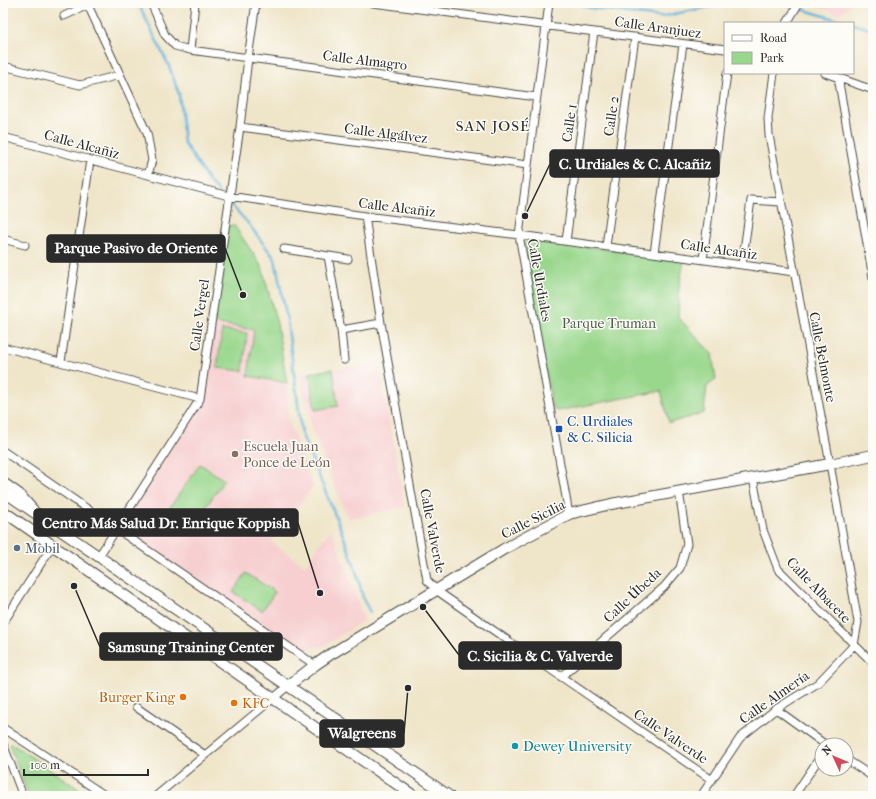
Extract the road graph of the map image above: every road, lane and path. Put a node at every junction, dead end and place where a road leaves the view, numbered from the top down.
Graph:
1 (151, 3) edge
2 (195, 3) edge
3 (256, 3) edge
4 (374, 3) edge
5 (799, 3) edge
6 (88, 4) edge
7 (548, 5) edge
8 (64, 16) dead end
9 (788, 20) edge
10 (545, 26) junction
11 (594, 32) junction
12 (635, 37) junction
13 (683, 44) junction
14 (724, 49) edge
15 (190, 50) junction
16 (248, 58) junction
17 (3, 66) edge
18 (727, 74) edge
19 (774, 74) edge
20 (828, 74) edge
21 (120, 75) junction
22 (838, 77) junction
23 (873, 90) edge
24 (536, 97) junction
25 (240, 127) junction
26 (3, 137) edge
27 (90, 160) junction
28 (528, 165) junction
29 (148, 175) junction
30 (229, 196) junction
31 (781, 202) junction
32 (366, 216) junction
33 (519, 235) junction
34 (3, 239) edge
35 (566, 241) junction
36 (25, 245) dead end
37 (606, 246) junction
38 (284, 249) dead end
39 (654, 253) junction
40 (328, 256) junction
41 (348, 259) dead end
42 (703, 260) junction
43 (742, 265) junction
44 (794, 272) junction
45 (873, 278) edge
46 (382, 323) junction
47 (341, 330) junction
48 (3, 347) edge
49 (344, 360) dead end
50 (61, 362) junction
51 (200, 400) junction
52 (3, 451) edge
53 (873, 455) edge
54 (830, 464) junction
55 (753, 478) junction
56 (3, 481) edge
57 (3, 491) edge
58 (679, 491) junction
59 (3, 511) edge
60 (569, 514) junction
61 (42, 518) junction
62 (116, 529) junction
63 (52, 546) junction
64 (99, 556) junction
65 (436, 590) junction
66 (3, 623) edge
67 (854, 645) junction
68 (873, 663) edge
69 (315, 665) junction
70 (561, 676) junction
71 (288, 686) junction
72 (272, 699) junction
73 (136, 707) dead end
74 (776, 709) junction
75 (3, 728) edge
76 (815, 737) edge
77 (3, 744) edge
78 (205, 755) junction
79 (854, 764) edge
80 (814, 766) edge
81 (873, 777) edge
82 (712, 780) junction
83 (23, 796) edge
84 (106, 796) edge
85 (156, 796) edge
86 (414, 796) edge
87 (449, 796) edge
88 (701, 796) edge
89 (794, 796) edge

1 - 15 street
2 - 15 street
3 - 16 street, Calle Vergel
4 - 10 street, Calle Aranjuez
5 - 9 street
6 - 8 street
6 - 21 street
7 - 10 street, Calle Urdiales
10 - 11 street, Calle Aranjuez
10 - 24 street, Calle Urdiales
11 - 12 street, Calle Aranjuez
11 - 35 street, Calle 1
12 - 13 street, Calle Aranjuez
12 - 37 street, Calle 2
13 - 14 street, Calle Aranjuez
13 - 39 street
15 - 16 street, Calle Almagro
16 - 24 street, Calle Almagro
16 - 25 street, Calle Vergel
17 - 21 street
18 - 42 street
19 - 31 street, Calle Belmonte
20 - 22 street
21 - 29 street
22 - 23 street
22 - 45 street
24 - 28 street, Calle Urdiales
25 - 28 street, Calle Algálvez
25 - 30 street, Calle Vergel
26 - 27 street, Calle Alcañiz
27 - 29 street, Calle Alcañiz
27 - 50 street
28 - 33 street, Calle Urdiales
29 - 30 street, Calle Alcañiz
30 - 32 street, Calle Alcañiz
30 - 51 street, Calle Vergel
31 - 43 street
31 - 44 street, Calle Belmonte
32 - 33 street, Calle Alcañiz
32 - 46 street, Calle Valverde
33 - 35 street, Calle Alcañiz
33 - 60 street, Calle Urdiales
34 - 36 street
35 - 37 street, Calle Alcañiz
37 - 39 street, Calle Alcañiz
38 - 40 street
39 - 42 street, Calle Alcañiz
40 - 41 street
40 - 47 street
42 - 43 street, Calle Alcañiz
43 - 44 street, Calle Alcañiz
44 - 54 street, Calle Belmonte
46 - 47 street
46 - 65 street, Calle Valverde
47 - 49 street
48 - 50 street
50 - 51 street
51 - 62 street, Calle Vergel
52 - 62 street
53 - 54 main road, Calle Sicilia
54 - 55 main road, Calle Sicilia
54 - 67 street, Calle Belmonte
55 - 58 main road, Calle Sicilia
55 - 67 street, Calle Albacete
56 - 61 street
57 - 61 main road
58 - 60 main road, Calle Sicilia
58 - 70 street, Calle Úbeda
59 - 63 main road
60 - 65 main road, Calle Sicilia
61 - 64 main road
62 - 64 street, Calle Vergel
62 - 69 street
63 - 66 street
63 - 72 main road
64 - 71 main road
65 - 69 main road, Calle Sicilia
65 - 70 street, Calle Valverde
67 - 68 street, Calle Albacete
67 - 74 street, Calle Almería
69 - 71 main road, Calle Sicilia
70 - 82 street, Calle Valverde
71 - 72 street
71 - 87 main road
72 - 78 street
72 - 86 main road
73 - 78 street
74 - 76 street
74 - 82 street, Calle Almería
75 - 84 street
77 - 83 street
78 - 85 street
79 - 81 street
80 - 89 street
82 - 88 street, Calle Almería

